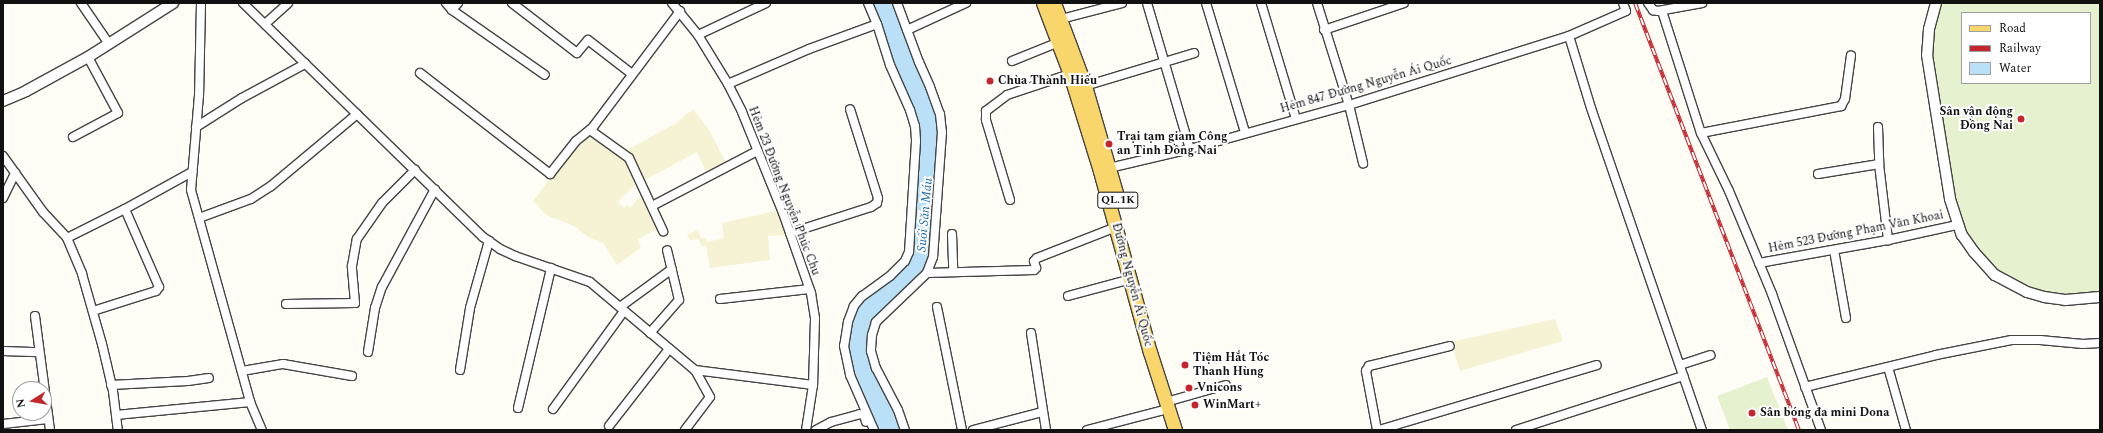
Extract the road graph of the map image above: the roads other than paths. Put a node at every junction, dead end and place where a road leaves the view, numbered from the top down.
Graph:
1 (80, 3) edge
2 (173, 3) edge
3 (201, 3) edge
4 (243, 3) edge
5 (288, 3) edge
6 (446, 3) edge
7 (512, 3) edge
8 (672, 3) edge
9 (766, 3) edge
10 (868, 3) edge
11 (897, 3) edge
12 (966, 3) edge
13 (1043, 3) edge
14 (1054, 3) edge
15 (1122, 3) edge
16 (1147, 3) edge
17 (1206, 3) edge
18 (1261, 3) edge
19 (1317, 3) edge
20 (1404, 3) edge
21 (1623, 3) edge
22 (1648, 3) edge
23 (1702, 3) edge
24 (1936, 3) edge
25 (455, 6) edge
26 (680, 11) junction
27 (1662, 11) junction
28 (1061, 20) junction
29 (265, 24) junction
30 (878, 24) junction
31 (907, 30) junction
32 (1324, 30) junction
33 (698, 34) junction
34 (1569, 36) junction
35 (1059, 42) junction
36 (109, 44) junction
37 (1194, 53) dead end
38 (1851, 55) dead end
39 (88, 56) junction
40 (1012, 61) dead end
41 (1164, 61) junction
42 (304, 64) junction
43 (420, 73) dead end
44 (632, 74) junction
45 (1070, 74) junction
46 (545, 75) dead end
47 (728, 84) junction
48 (1085, 86) junction
49 (3, 101) edge
50 (1349, 104) junction
51 (850, 109) dead end
52 (357, 114) junction
53 (1296, 119) junction
54 (196, 127) junction
55 (1878, 127) dead end
56 (590, 130) junction
57 (1245, 132) junction
58 (1701, 133) junction
59 (73, 137) dead end
60 (1190, 149) junction
61 (757, 151) junction
62 (3, 156) edge
63 (1363, 163) dead end
64 (1879, 164) junction
65 (1109, 168) junction
66 (415, 170) junction
67 (192, 172) junction
68 (15, 174) junction
69 (1818, 174) dead end
70 (435, 189) junction
71 (3, 198) edge
72 (1010, 200) dead end
73 (652, 206) junction
74 (125, 209) junction
75 (198, 218) junction
76 (1957, 225) junction
77 (1116, 227) junction
78 (663, 231) dead end
79 (790, 233) junction
80 (952, 234) dead end
81 (67, 238) junction
82 (1888, 240) junction
83 (489, 241) junction
84 (667, 250) dead end
85 (1834, 250) junction
86 (1759, 264) junction
87 (551, 268) junction
88 (672, 269) junction
89 (953, 272) junction
90 (927, 273) junction
91 (1131, 279) junction
92 (809, 289) junction
93 (1068, 296) dead end
94 (2100, 297) edge
95 (720, 299) dead end
96 (286, 304) dead end
97 (937, 307) dead end
98 (622, 309) junction
99 (93, 312) junction
100 (35, 316) dead end
101 (1846, 318) dead end
102 (650, 333) junction
103 (1031, 333) dead end
104 (2100, 343) edge
105 (1450, 346) dead end
106 (668, 349) junction
107 (3, 351) edge
108 (39, 352) junction
109 (368, 352) dead end
110 (1710, 355) dead end
111 (1597, 365) dead end
112 (1680, 365) junction
113 (1888, 367) junction
114 (460, 370) dead end
115 (695, 370) junction
116 (242, 371) junction
117 (352, 376) dead end
118 (1683, 376) junction
119 (209, 378) dead end
120 (43, 381) edge
121 (112, 384) junction
122 (1226, 385) dead end
123 (813, 386) junction
124 (1805, 387) junction
125 (250, 402) junction
126 (1171, 404) junction
127 (518, 408) dead end
128 (553, 409) dead end
129 (1042, 412) junction
130 (116, 415) junction
131 (30, 421) edge
132 (3, 424) edge
133 (608, 426) dead end
134 (118, 430) edge
135 (262, 430) edge
136 (685, 430) edge
137 (806, 430) edge
138 (816, 430) edge
139 (870, 430) edge
140 (874, 430) edge
141 (905, 430) edge
142 (962, 430) edge
143 (973, 430) edge
144 (1046, 430) edge
145 (1087, 430) edge
146 (1175, 430) edge
147 (1183, 430) edge
148 (1378, 430) edge
149 (1516, 430) edge
150 (1702, 430) edge
151 (1821, 430) edge
152 (1906, 430) edge

1 - 36 street
2 - 36 street
3 - 54 street
4 - 29 street
5 - 29 street
6 - 25 street
7 - 44 street
8 - 26 street, Hẻm 23 Đường Nguyễn Phúc Chu
9 - 33 street
10 - 30 street
11 - 31 street
12 - 31 street
13 - 35 main road, Đường Nguyễn Ái Quốc / QL.1K
14 - 28 main road, Đường Nguyễn Ái Quốc / QL.1K
15 - 28 street
16 - 41 street
17 - 57 street
18 - 53 street
19 - 32 street
20 - 32 street
21 - 34 street, Hẻm 847 Đường Nguyễn Ái Quốc
22 - 27 street
23 - 27 street
24 - 76 street
25 - 46 street
26 - 33 street, Hẻm 23 Đường Nguyễn Phúc Chu
26 - 44 street
27 - 58 street
28 - 48 main road, Đường Nguyễn Ái Quốc / QL.1K
29 - 42 street
30 - 47 street
30 - 140 street
31 - 90 street
32 - 50 street
33 - 47 street, Hẻm 23 Đường Nguyễn Phúc Chu
34 - 50 street, Hẻm 847 Đường Nguyễn Ái Quốc
34 - 112 street
35 - 40 street
35 - 45 main road, Đường Nguyễn Ái Quốc / QL.1K
36 - 39 street
37 - 41 street
38 - 58 street
39 - 49 street
39 - 59 street
41 - 48 street
41 - 60 street
42 - 52 street
42 - 54 street
43 - 56 street
44 - 56 street
45 - 72 street
45 - 77 main road, Đường Nguyễn Ái Quốc / QL.1K
47 - 61 street, Hẻm 23 Đường Nguyễn Phúc Chu
48 - 65 main road, Đường Nguyễn Ái Quốc / QL.1K
50 - 53 street, Hẻm 847 Đường Nguyễn Ái Quốc
50 - 63 street
51 - 79 street
52 - 66 street
52 - 75 street
53 - 57 street, Hẻm 847 Đường Nguyễn Ái Quốc
54 - 67 street
55 - 64 street
56 - 73 street
57 - 60 street, Hẻm 847 Đường Nguyễn Ái Quốc
58 - 86 street
60 - 65 street, Hẻm 847 Đường Nguyễn Ái Quốc
61 - 73 street
61 - 79 street, Hẻm 23 Đường Nguyễn Phúc Chu
62 - 68 street
64 - 69 street
64 - 82 street
65 - 126 main road, Đường Nguyễn Ái Quốc / QL.1K
66 - 70 street
66 - 96 street
67 - 74 street
67 - 75 street
68 - 71 street
68 - 81 street
70 - 83 street
70 - 109 street
73 - 78 street
74 - 81 street
74 - 99 street
75 - 116 street
76 - 82 street, Hẻm 523 Đường Phạm Văn Khoai
76 - 94 street
77 - 89 street
77 - 91 main road, Đường Nguyễn Ái Quốc / QL.1K
79 - 92 street, Hẻm 23 Đường Nguyễn Phúc Chu
80 - 89 street
81 - 99 street
82 - 85 street, Hẻm 523 Đường Phạm Văn Khoai
83 - 87 street
83 - 114 street
84 - 88 street
85 - 86 street, Hẻm 523 Đường Phạm Văn Khoai
85 - 101 street
86 - 124 street
87 - 98 street
87 - 127 street
88 - 98 street
88 - 102 street
89 - 90 street
90 - 141 street
91 - 93 street
91 - 126 main road, Đường Nguyễn Ái Quốc / QL.1K
92 - 95 street
92 - 123 street, Hẻm 23 Đường Nguyễn Phúc Chu
97 - 142 street
98 - 102 street
98 - 128 street
99 - 121 street
100 - 108 street
102 - 106 street
103 - 129 street
104 - 113 street
105 - 148 street
106 - 115 street
106 - 133 street
107 - 108 street
108 - 120 street
110 - 112 street
111 - 148 street
112 - 118 street
113 - 124 street
113 - 152 street
115 - 123 street
115 - 136 street
116 - 117 street
116 - 125 street
118 - 149 street
118 - 150 street
119 - 121 street
121 - 130 street
122 - 126 street
123 - 137 street, Hẻm 23 Đường Nguyễn Phúc Chu
124 - 151 street
125 - 130 street
125 - 135 street
126 - 145 street
126 - 146 main road, Đường Nguyễn Ái Quốc / QL.1K
126 - 147 main road, Đường Nguyễn Ái Quốc / QL.1K
129 - 143 street
129 - 144 street
130 - 134 street
131 - 132 street
138 - 139 street

